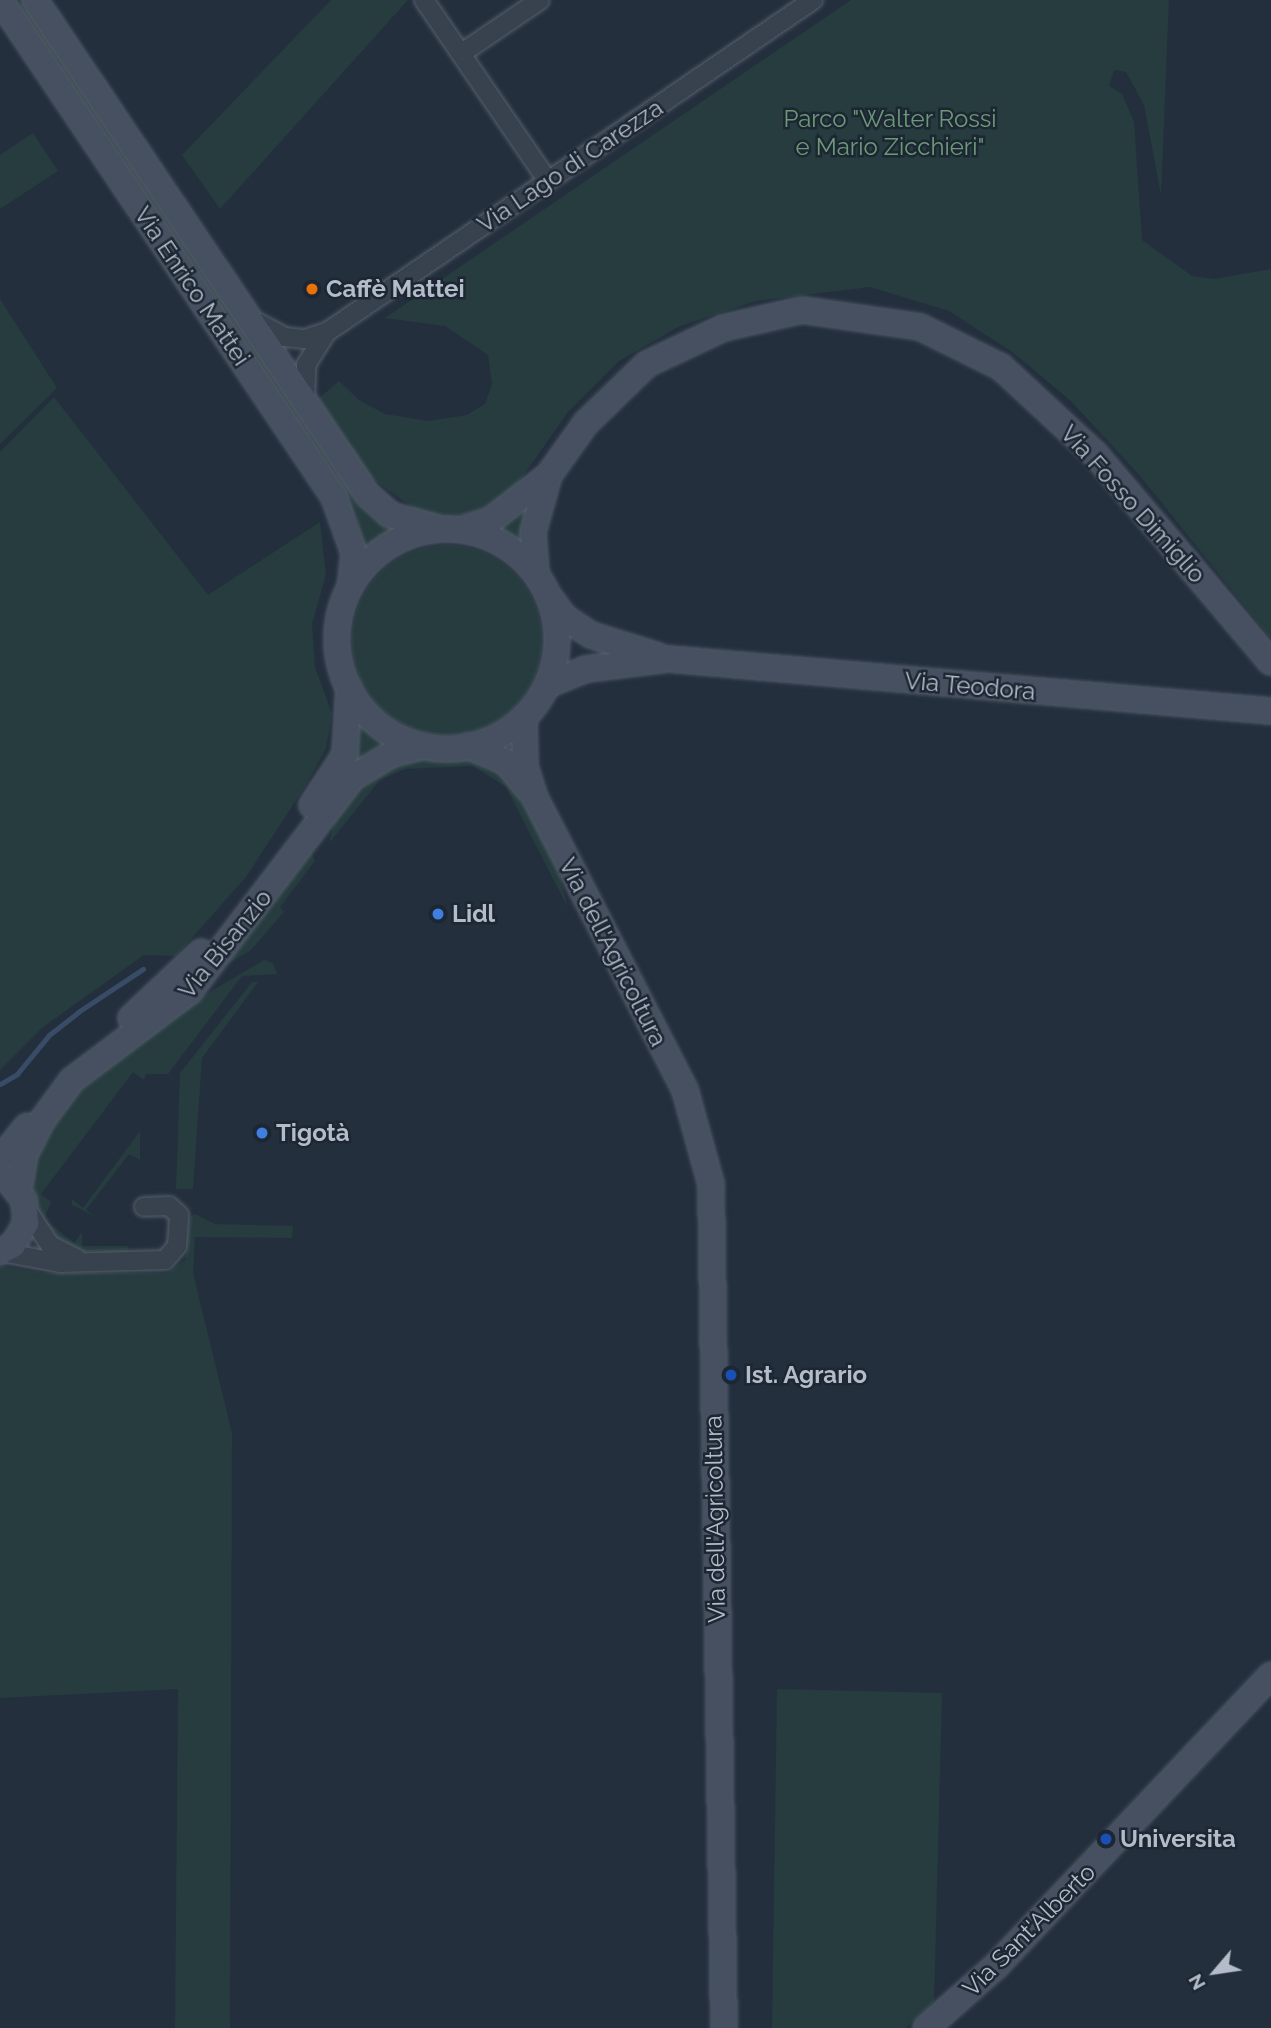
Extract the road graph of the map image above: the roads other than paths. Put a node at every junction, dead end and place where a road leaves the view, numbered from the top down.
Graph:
1 (0, 0) edge
2 (35, 0) edge
3 (424, 0) edge
4 (540, 0) edge
5 (813, 0) edge
6 (462, 53) junction
7 (548, 181) junction
8 (247, 316) junction
9 (327, 332) junction
10 (305, 402) junction
11 (549, 475) junction
12 (452, 529) junction
13 (351, 583) junction
14 (542, 584) junction
15 (669, 659) junction
16 (1271, 662) edge
17 (547, 685) junction
18 (349, 687) junction
19 (1271, 711) edge
20 (524, 718) junction
21 (424, 746) junction
22 (468, 746) junction
23 (535, 798) junction
24 (0, 1160) edge
25 (15, 1192) edge
26 (144, 1206) dead end
27 (1, 1252) edge
28 (84, 1262) junction
29 (1271, 1675) edge
30 (724, 2028) edge
31 (926, 2028) edge

1 - 13 main road, Via Enrico Mattei
2 - 8 main road, Via Enrico Mattei
3 - 6 street
4 - 6 street
5 - 7 street, Via Lago di Carezza
6 - 7 street
7 - 9 street, Via Lago di Carezza
8 - 9 street, Via Lago di Carezza
8 - 10 main road, Via Enrico Mattei
9 - 10 street, Via Lago di Carezza
10 - 12 main road, Via Enrico Mattei
11 - 12 main road, Via Fosso Dimiglio
11 - 14 main road, Via Fosso Dimiglio
11 - 16 main road, Via Fosso Dimiglio
12 - 13 main road
12 - 14 main road
13 - 18 main road
14 - 15 main road, Via Teodora
14 - 17 main road
15 - 17 main road, Via Teodora
15 - 19 main road, Via Teodora
17 - 20 main road
18 - 21 main road
18 - 24 main road, Via Bisanzio
20 - 22 main road
20 - 23 main road, Via dell'Agricoltura
21 - 22 main road
21 - 25 main road, Via Bisanzio
22 - 23 main road, Via dell'Agricoltura
23 - 30 main road, Via dell'Agricoltura
25 - 27 main road, Via Bisanzio
25 - 28 street
26 - 28 street
27 - 28 street
29 - 31 main road, Via Sant'Alberto

